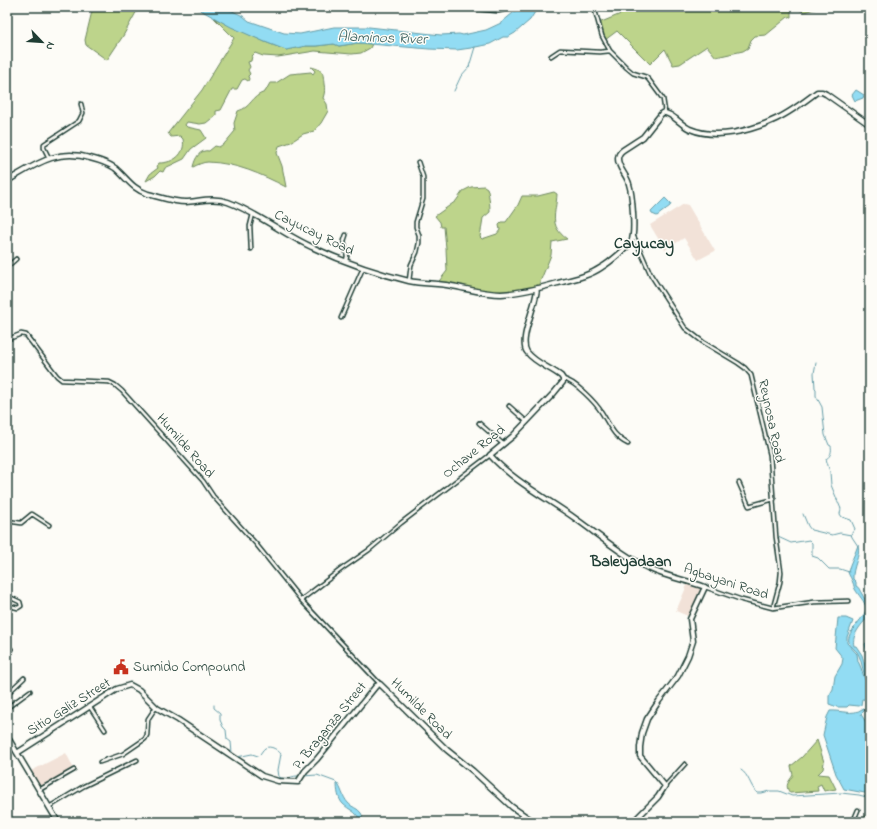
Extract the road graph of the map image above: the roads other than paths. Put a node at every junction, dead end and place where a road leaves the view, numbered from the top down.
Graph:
1 (457, 7) edge
2 (508, 7) edge
3 (594, 7) edge
4 (610, 51) junction
5 (551, 56) dead end
6 (82, 104) dead end
7 (665, 112) junction
8 (870, 125) edge
9 (49, 158) junction
10 (418, 162) dead end
11 (7, 181) edge
12 (253, 214) junction
13 (346, 235) dead end
14 (633, 235) junction
15 (631, 242) junction
16 (637, 243) junction
17 (251, 249) dead end
18 (16, 259) dead end
19 (345, 262) junction
20 (7, 267) edge
21 (363, 268) junction
22 (409, 281) junction
23 (537, 288) junction
24 (341, 318) dead end
25 (7, 336) edge
26 (563, 379) junction
27 (509, 406) dead end
28 (526, 422) junction
29 (479, 423) dead end
30 (504, 444) junction
31 (628, 444) dead end
32 (490, 455) junction
33 (739, 483) dead end
34 (774, 499) junction
35 (7, 521) edge
36 (49, 525) dead end
37 (705, 587) junction
38 (7, 596) edge
39 (301, 600) junction
40 (849, 601) dead end
41 (7, 608) edge
42 (773, 608) junction
43 (11, 649) dead end
44 (7, 653) edge
45 (24, 678) dead end
46 (380, 684) junction
47 (30, 691) dead end
48 (7, 694) edge
49 (90, 707) junction
50 (156, 707) junction
51 (7, 708) edge
52 (105, 730) dead end
53 (192, 730) joint
54 (7, 736) edge
55 (17, 753) junction
56 (137, 760) dead end
57 (100, 762) dead end
58 (685, 764) dead end
59 (74, 770) dead end
60 (665, 786) junction
61 (39, 791) junction
62 (49, 807) junction
63 (858, 810) dead end
64 (58, 822) edge
65 (534, 822) edge
66 (633, 822) edge
67 (853, 822) edge

1 - 2 street
3 - 4 street
4 - 5 street
4 - 7 street
6 - 9 street
7 - 8 street
7 - 14 street
9 - 11 street, Cayucay Road
9 - 12 street, Cayucay Road
10 - 22 street
12 - 17 street
12 - 19 street, Cayucay Road
13 - 19 street
14 - 15 street
14 - 16 street, Reynosa Road
15 - 16 street
15 - 23 street, Cayucay Road
16 - 34 street, Reynosa Road
18 - 20 street
19 - 21 street, Cayucay Road
21 - 22 street, Cayucay Road
21 - 24 street
22 - 23 street, Cayucay Road
23 - 26 street
25 - 39 street, Humilde Road
26 - 28 street, Ochave Road
26 - 31 street
27 - 28 street
28 - 30 street, Ochave Road
29 - 30 street
30 - 32 street, Ochave Road
32 - 37 street, Agbayani Road
32 - 39 street, Ochave Road
33 - 34 street
34 - 42 street, Reynosa Road
35 - 36 street
37 - 42 street, Agbayani Road
37 - 60 street
38 - 41 street
39 - 46 street, Humilde Road
40 - 42 street, Agbayani Road
43 - 44 street
45 - 48 street
46 - 53 street, P. Braganza Street
46 - 65 street, Humilde Road
47 - 51 street
49 - 50 street, Sitio Galiz Street
49 - 52 street
49 - 55 street, Sitio Galiz Street
50 - 53 street, Sitio Galiz Street
50 - 57 street
54 - 55 street
55 - 61 street
56 - 62 street
58 - 60 street
59 - 61 street
60 - 66 street
61 - 62 street
62 - 64 street
63 - 67 street

